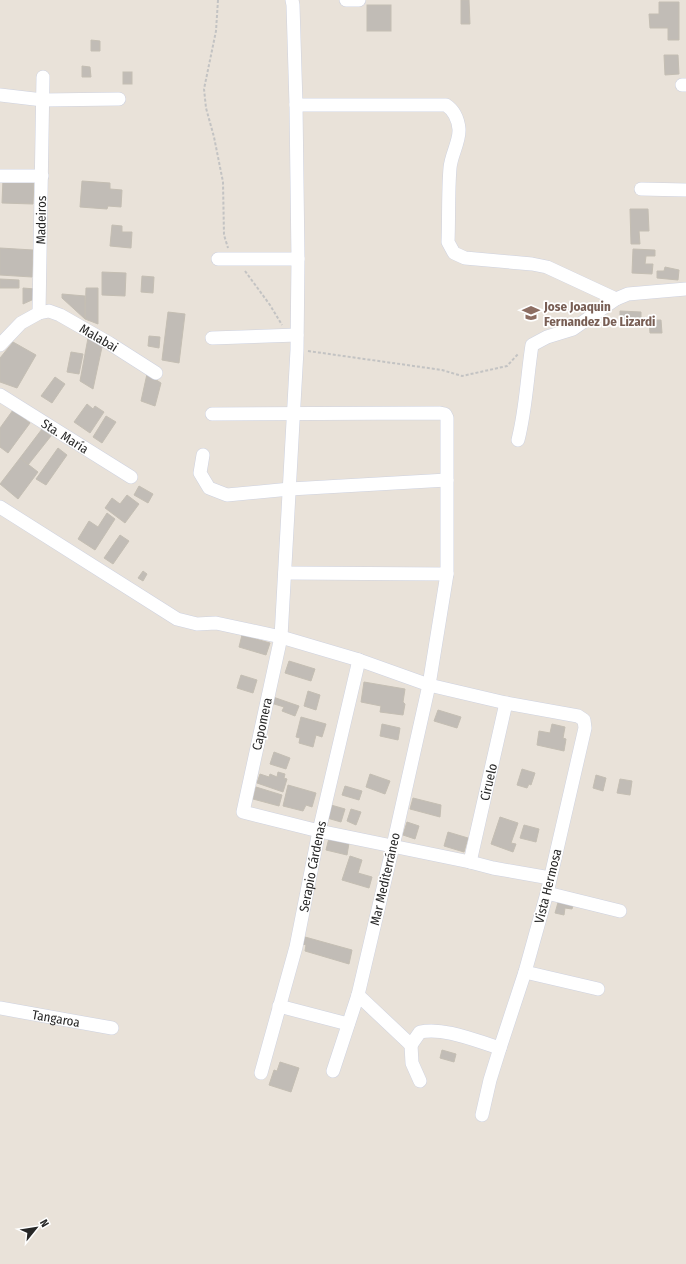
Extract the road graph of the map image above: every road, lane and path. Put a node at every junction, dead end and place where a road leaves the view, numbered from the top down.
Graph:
1 (218, 0) edge
2 (292, 0) edge
3 (346, 0) edge
4 (359, 0) edge
5 (43, 77) dead end
6 (0, 95) edge
7 (119, 99) dead end
8 (43, 100) junction
9 (296, 105) junction
10 (0, 176) edge
11 (42, 176) junction
12 (641, 189) dead end
13 (686, 190) edge
14 (218, 259) dead end
15 (236, 259) junction
16 (298, 259) junction
17 (686, 289) edge
18 (616, 299) junction
19 (39, 313) junction
20 (293, 336) junction
21 (212, 338) dead end
22 (0, 345) edge
23 (532, 345) junction
24 (297, 350) junction
25 (156, 373) dead end
26 (0, 395) edge
27 (294, 413) junction
28 (212, 414) dead end
29 (518, 440) dead end
30 (203, 455) dead end
31 (131, 477) dead end
32 (447, 480) junction
33 (290, 489) junction
34 (0, 507) edge
35 (285, 573) junction
36 (447, 574) junction
37 (281, 637) junction
38 (359, 660) junction
39 (429, 685) junction
40 (506, 703) junction
41 (319, 831) junction
42 (393, 846) junction
43 (470, 862) junction
44 (550, 878) junction
45 (547, 892) junction
46 (620, 912) dead end
47 (525, 972) junction
48 (598, 989) dead end
49 (358, 995) junction
50 (279, 1006) junction
51 (0, 1008) edge
52 (348, 1024) junction
53 (112, 1028) dead end
54 (411, 1045) junction
55 (500, 1048) junction
56 (333, 1071) dead end
57 (260, 1073) dead end
58 (420, 1081) dead end
59 (482, 1115) dead end

1 - 15 path
2 - 9 street, Capomera
3 - 4 street
5 - 8 street, Madeiros
6 - 8 street
7 - 8 street
8 - 11 street, Madeiros
9 - 16 street, Capomera
9 - 18 street
10 - 11 street
11 - 19 street, Madeiros
12 - 13 street
14 - 15 street
15 - 16 street
15 - 20 path
16 - 20 street, Capomera
17 - 18 street
18 - 23 street
19 - 22 street
19 - 25 street, Malabai
20 - 21 street
20 - 24 street, Capomera
23 - 24 path
23 - 29 street
24 - 27 street, Capomera
26 - 31 street, Sta. María
27 - 28 street
27 - 32 street, Mar Mediterráneo
27 - 33 street, Capomera
30 - 33 street
32 - 33 street
32 - 36 street, Mar Mediterráneo
33 - 35 street, Capomera
34 - 37 street
35 - 36 street
35 - 37 street, Capomera
36 - 39 street, Mar Mediterráneo
37 - 38 street
37 - 41 street, Capomera
38 - 39 street
38 - 41 street, Serapio Cárdenas
39 - 40 street
39 - 42 street, Mar Mediterráneo
40 - 43 street, Ciruelo
40 - 44 street, Vista Hermosa
41 - 42 street
41 - 50 street, Serapio Cárdenas
42 - 43 street
42 - 49 street, Mar Mediterráneo
43 - 44 street
44 - 45 street, Vista Hermosa
45 - 46 street
45 - 47 street, Vista Hermosa
47 - 48 street
47 - 55 street, Vista Hermosa
49 - 52 street, Mar Mediterráneo
49 - 54 street
50 - 52 street
50 - 57 street, Serapio Cárdenas
51 - 53 street, Tangaroa
52 - 56 street, Mar Mediterráneo
54 - 55 street
54 - 58 street
55 - 59 street, Vista Hermosa

